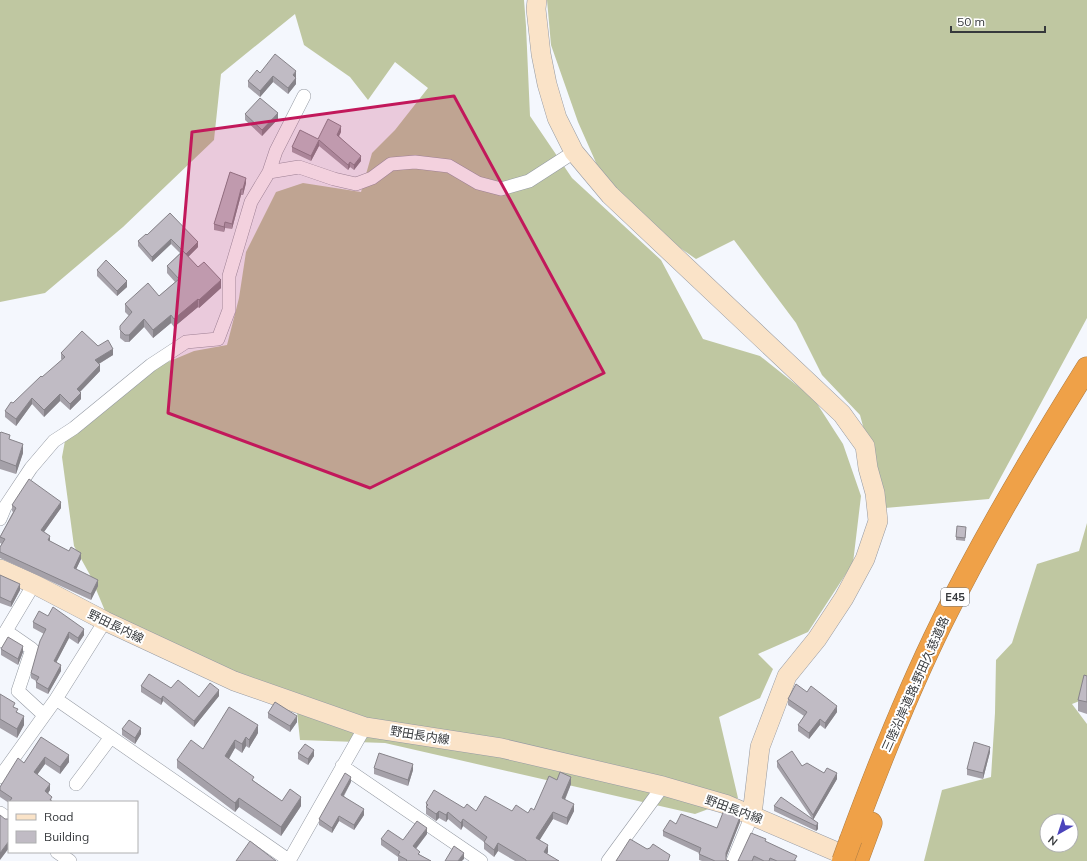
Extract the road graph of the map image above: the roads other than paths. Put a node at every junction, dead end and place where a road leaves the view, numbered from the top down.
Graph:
1 (537, 0) edge
2 (304, 96) dead end
3 (574, 152) junction
4 (269, 172) junction
5 (1087, 368) edge
6 (1087, 394) edge
7 (0, 519) edge
8 (0, 569) edge
9 (34, 584) junction
10 (105, 621) junction
11 (3, 636) edge
12 (56, 698) junction
13 (44, 715) junction
14 (365, 727) junction
15 (111, 737) junction
16 (342, 766) junction
17 (0, 777) edge
18 (76, 784) dead end
19 (663, 786) junction
20 (752, 815) junction
21 (856, 852) edge
22 (58, 853) edge
23 (70, 861) edge
24 (289, 861) edge
25 (481, 861) edge
26 (608, 861) edge
27 (733, 861) edge
28 (843, 861) edge

1 - 3 street
2 - 4 street
3 - 4 street
3 - 20 street
4 - 7 street
5 - 21 highway, 三陸沿岸道路;野田久慈道路 / E45
6 - 21 highway, 三陸沿岸道路;野田久慈道路 / E45
8 - 9 street, 野田長内線
9 - 10 street, 野田長内線
9 - 11 street
10 - 12 street
10 - 14 street, 野田長内線
11 - 13 street
12 - 13 street
12 - 15 street
13 - 17 street
14 - 16 street
14 - 19 street, 野田長内線
15 - 18 street
15 - 24 street
16 - 24 street
16 - 25 street
19 - 20 street, 野田長内線
19 - 26 street
20 - 21 street, 野田長内線
20 - 27 street
21 - 28 highway, 三陸沿岸道路;野田久慈道路 / E45, bridge
22 - 23 street

